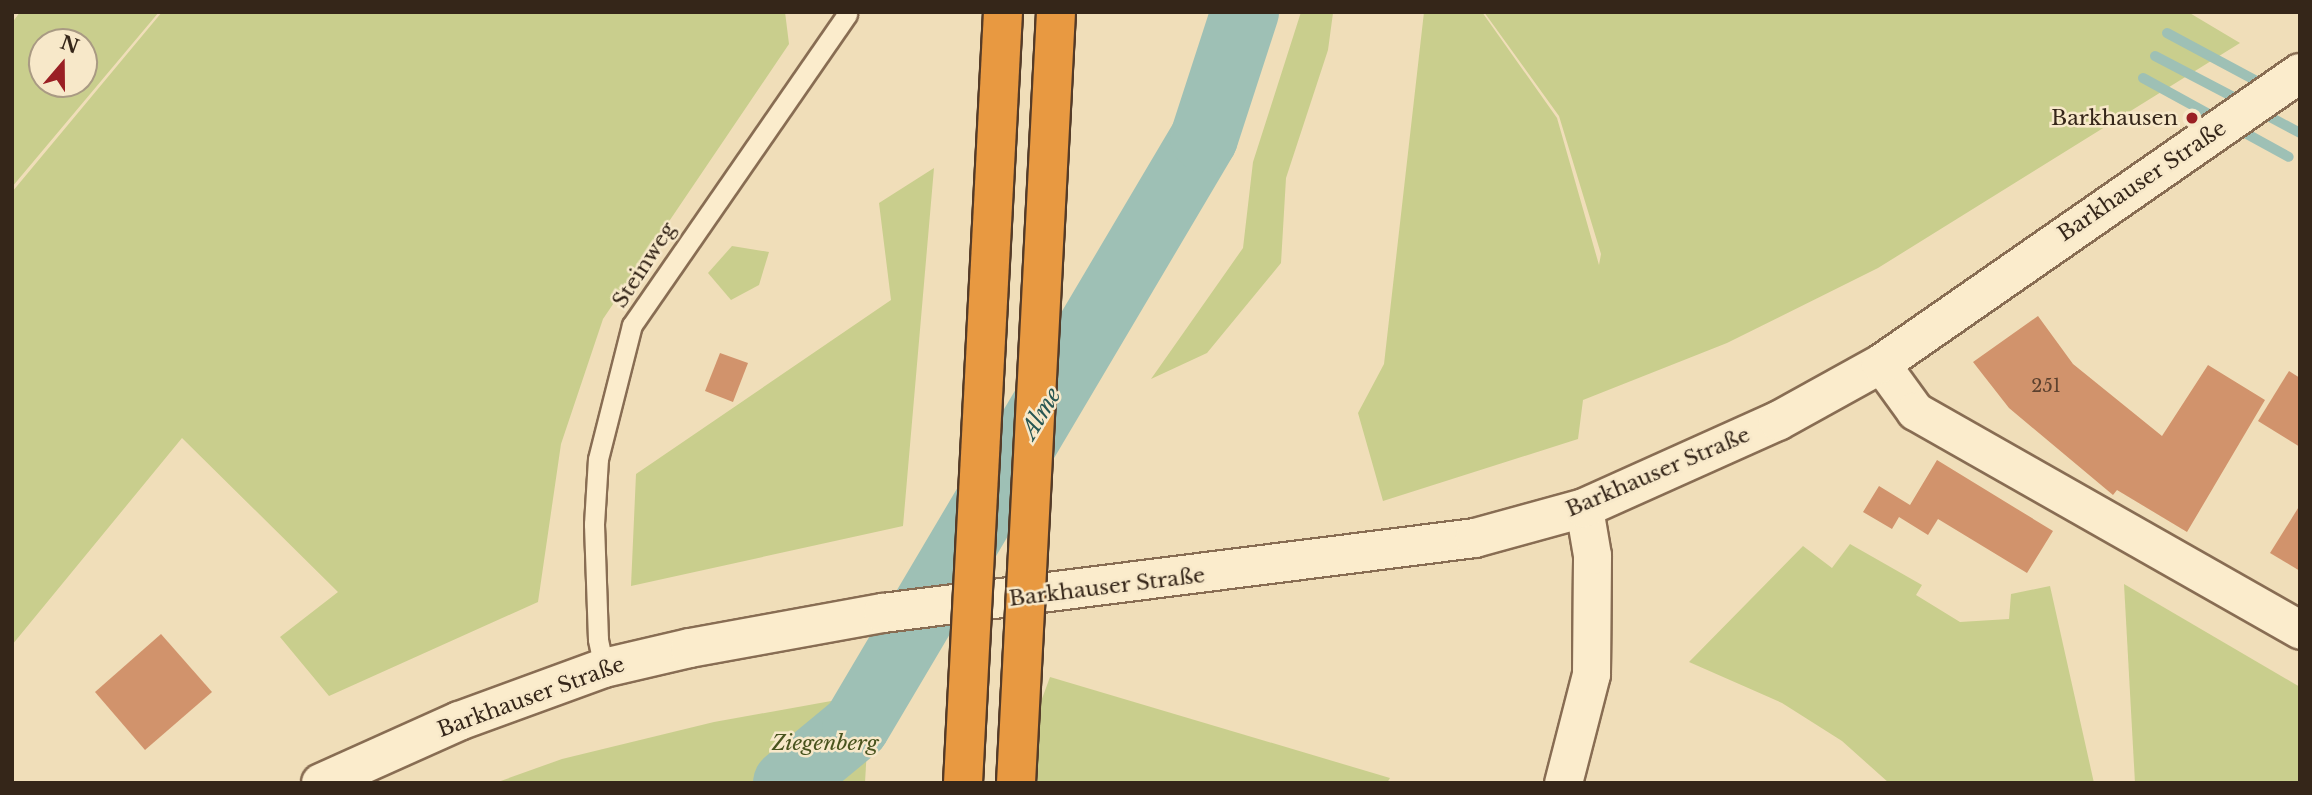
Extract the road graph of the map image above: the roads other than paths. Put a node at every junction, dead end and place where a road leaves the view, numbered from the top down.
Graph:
1 (1003, 12) edge
2 (1056, 12) edge
3 (846, 15) dead end
4 (2300, 73) edge
5 (1881, 363) junction
6 (1584, 508) junction
7 (2300, 630) edge
8 (604, 668) junction
9 (321, 783) edge
10 (963, 783) edge
11 (1016, 783) edge
12 (1563, 783) edge

1 - 10 highway, bridge
2 - 11 highway, bridge
3 - 8 lane, Steinweg
4 - 5 street, Barkhauser Straße
5 - 6 street, Barkhauser Straße
5 - 7 street
6 - 8 street, Barkhauser Straße, bridge
6 - 12 street
8 - 9 street, Barkhauser Straße

